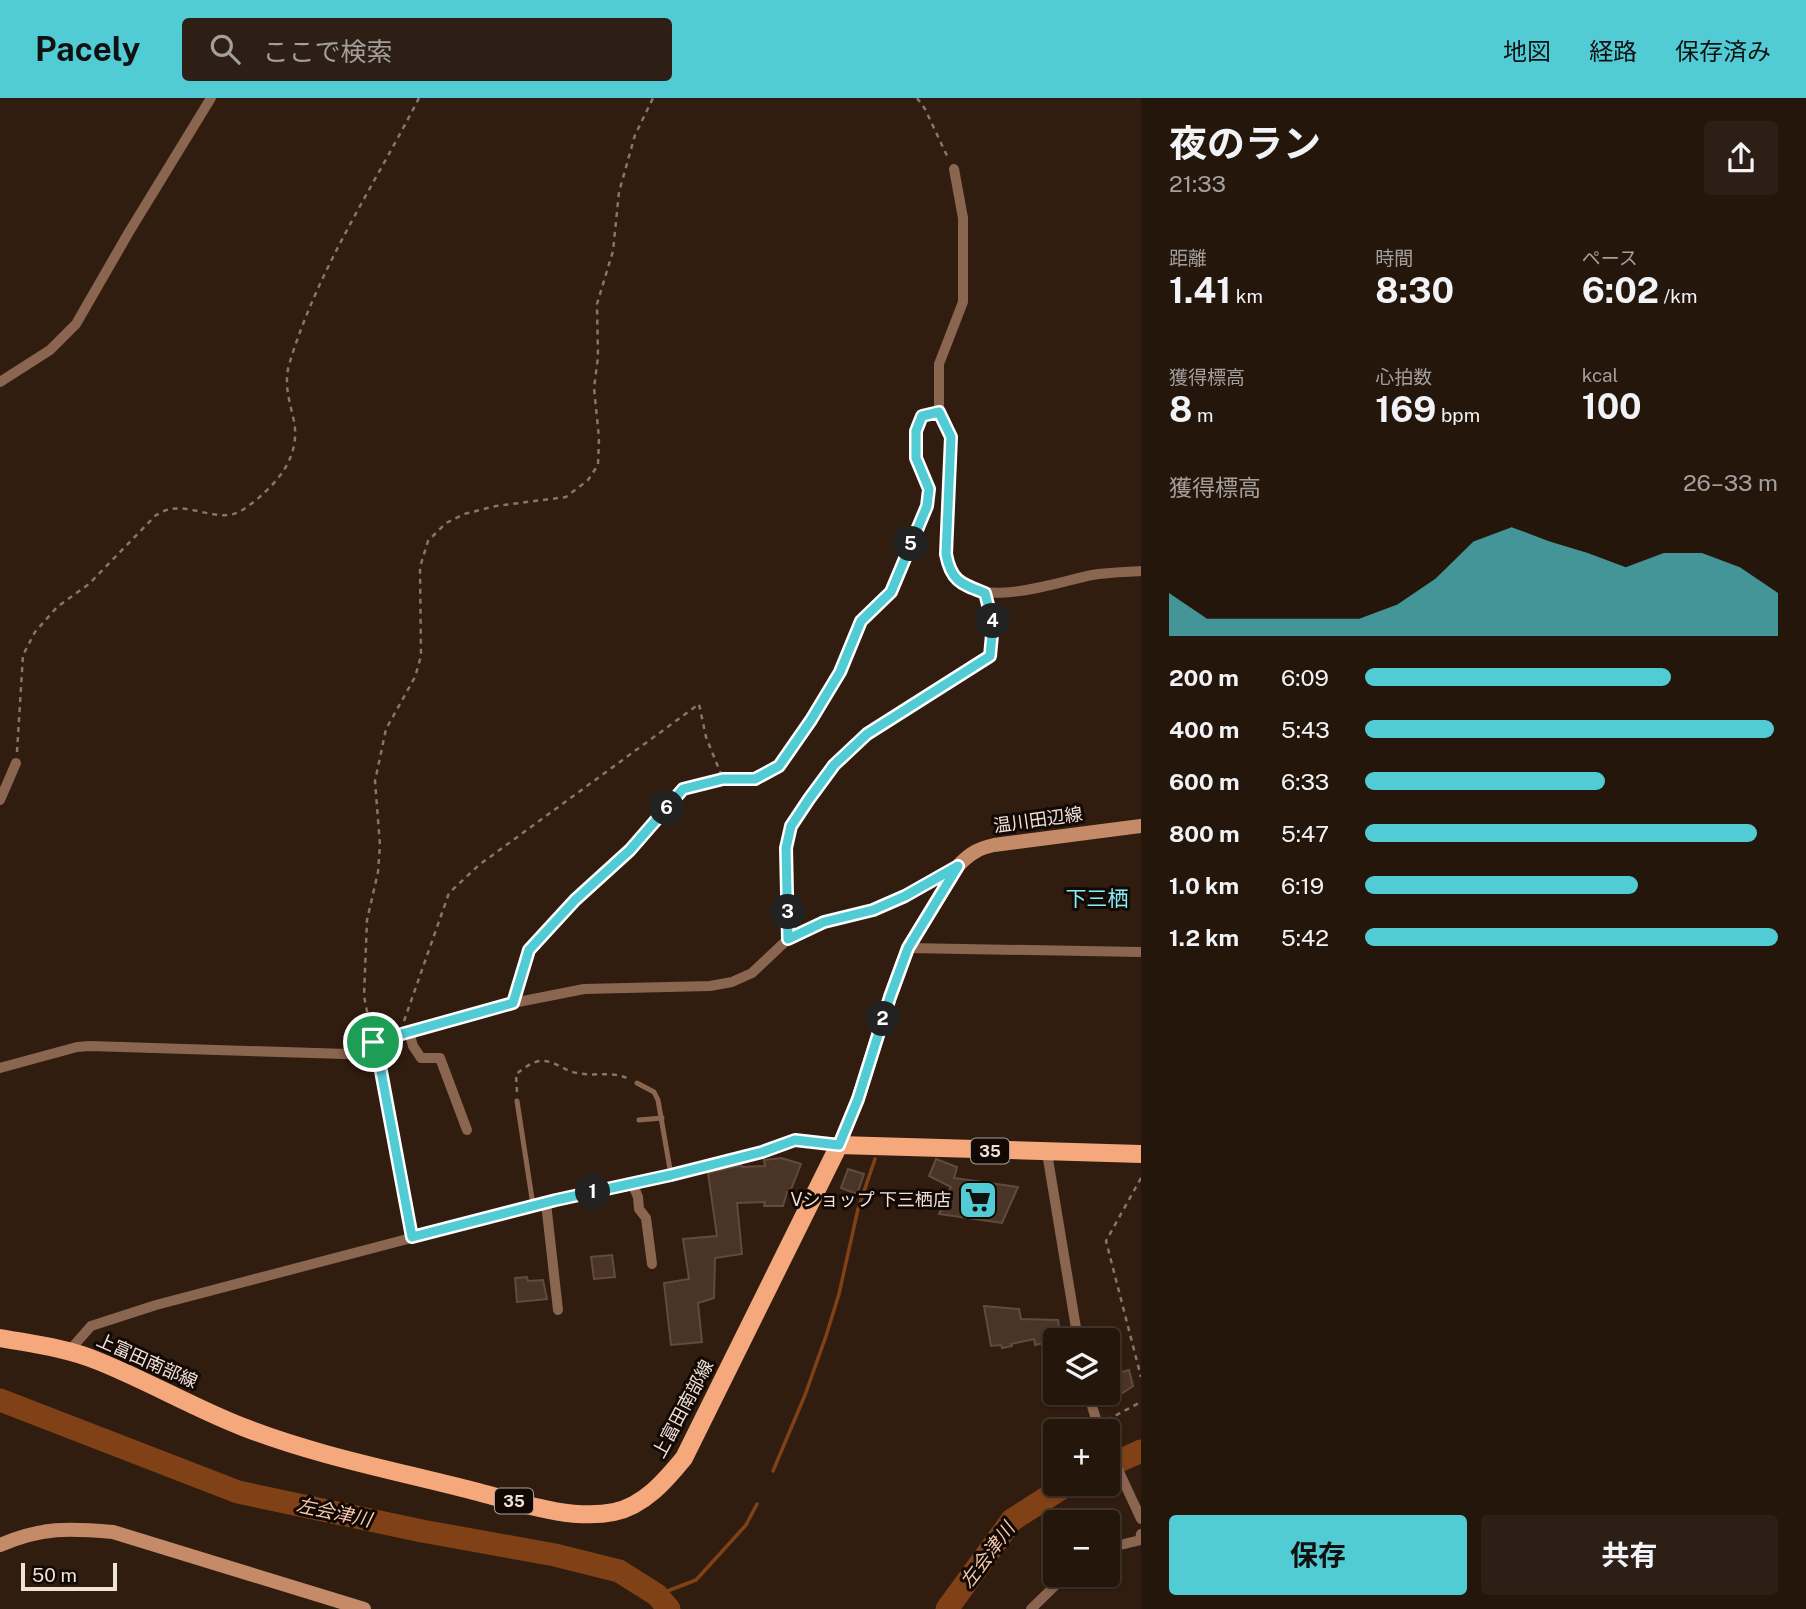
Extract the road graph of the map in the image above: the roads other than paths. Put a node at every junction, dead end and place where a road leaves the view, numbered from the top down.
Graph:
1 (211, 98) edge
2 (954, 170) road end
3 (0, 382) edge
4 (1141, 571) edge
5 (985, 593) junction
6 (16, 763) road end
7 (0, 800) edge
8 (1141, 826) edge
9 (630, 850) road end
10 (958, 866) junction
11 (788, 939) junction
12 (908, 948) junction
13 (1141, 952) edge
14 (513, 1003) junction
15 (404, 1033) junction
16 (378, 1055) junction
17 (0, 1068) edge
18 (637, 1083) road end
19 (517, 1101) road end
20 (662, 1118) junction
21 (639, 1120) dead end
22 (467, 1130) dead end
23 (839, 1145) junction
24 (1047, 1153) junction
25 (1141, 1154) edge
26 (671, 1175) junction
27 (632, 1183) junction
28 (546, 1203) junction
29 (534, 1206) junction
30 (412, 1237) junction
31 (652, 1264) dead end
32 (558, 1310) dead end
33 (1076, 1328) edge
34 (0, 1338) edge
35 (69, 1351) junction
36 (1120, 1473) edge
37 (1141, 1519) edge
38 (1141, 1535) edge
39 (0, 1545) edge
40 (1120, 1545) edge
41 (1054, 1587) edge
42 (364, 1609) edge
43 (1031, 1609) edge

1 - 3 street
2 - 5 street
4 - 5 street
5 - 11 street
6 - 7 street
8 - 10 main road, 温川田辺線
9 - 14 street
10 - 11 street
10 - 12 main road, 温川田辺線
11 - 14 street
12 - 13 street
12 - 23 main road, 温川田辺線
14 - 15 street
15 - 16 street
15 - 22 street
16 - 17 street
16 - 30 street
18 - 20 lane
19 - 29 lane
20 - 21 lane
20 - 26 lane
23 - 24 main road, 35
23 - 26 street
23 - 35 main road, 上富田南部線 / 35
24 - 25 main road, 35
24 - 33 street
26 - 27 street
27 - 28 street
27 - 31 street
28 - 29 street
28 - 32 street
29 - 30 street
30 - 35 street
34 - 35 main road, 上富田南部線 / 35
36 - 37 street
38 - 40 street
39 - 42 main road
41 - 43 street

